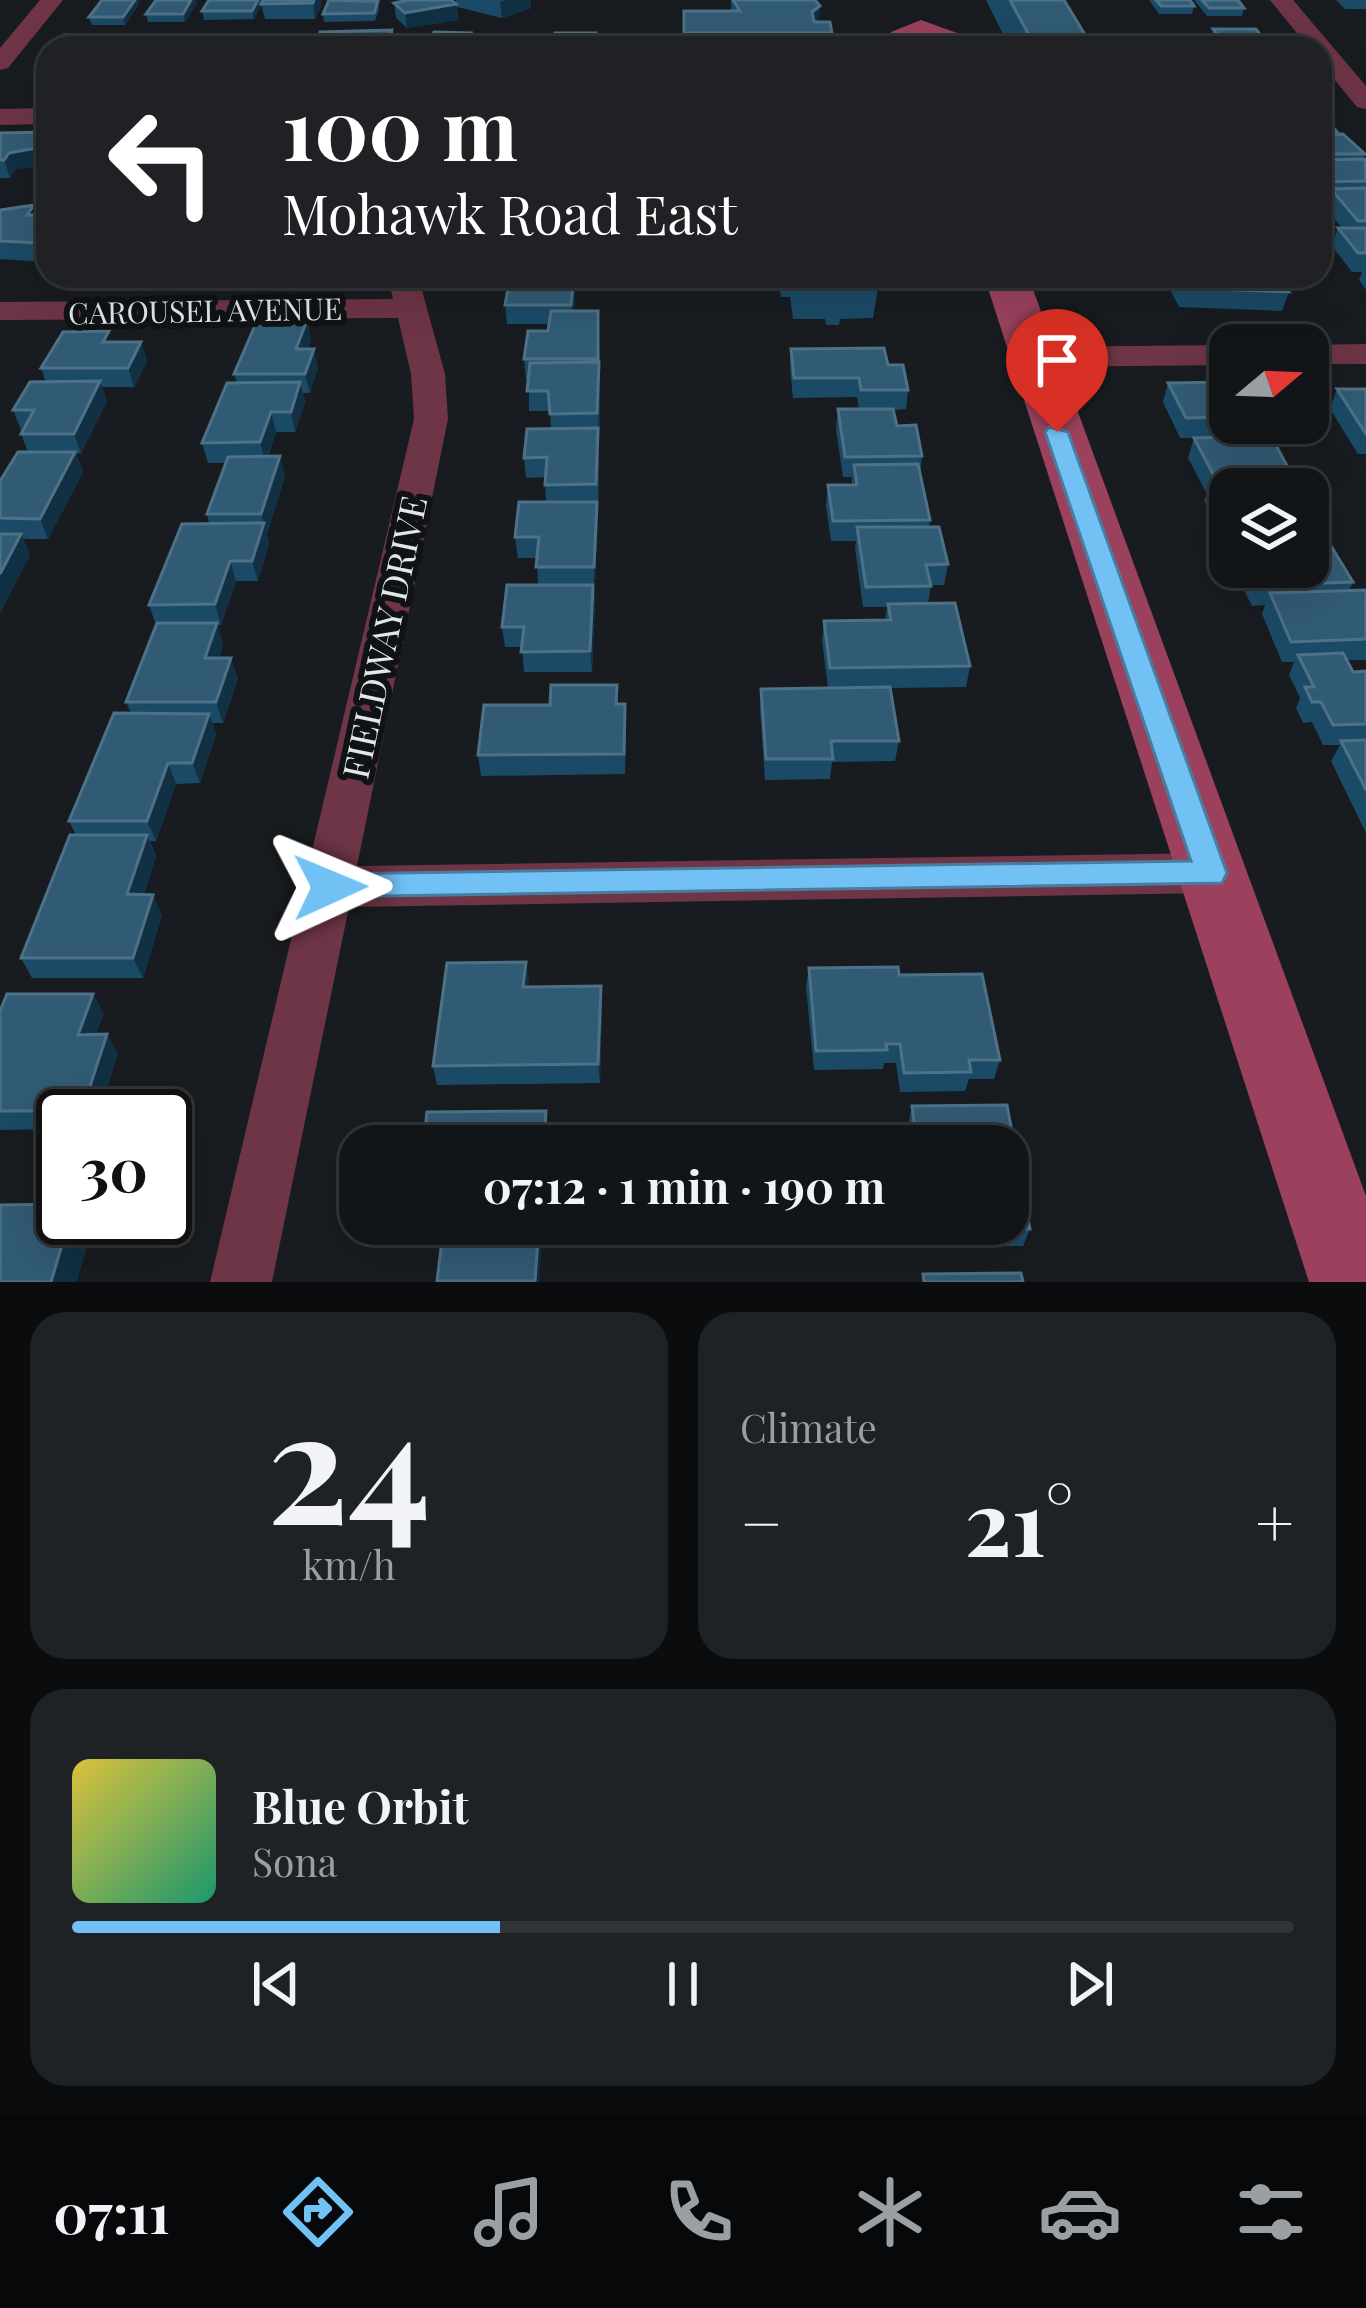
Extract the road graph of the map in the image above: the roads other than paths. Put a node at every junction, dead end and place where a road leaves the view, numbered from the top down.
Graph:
1 (52, 0) edge
2 (1281, 0) edge
3 (1311, 36) edge
4 (1332, 61) edge
5 (0, 63) edge
6 (1366, 102) edge
7 (36, 116) edge
8 (0, 117) edge
9 (1010, 288) edge
10 (407, 292) edge
11 (0, 311) edge
12 (1366, 353) edge
13 (1329, 354) edge
14 (1209, 355) edge
15 (1032, 357) junction
16 (1211, 873) junction
17 (330, 887) junction
18 (242, 1282) edge
19 (1353, 1282) edge

1 - 5 street
2 - 3 street
4 - 6 street
7 - 8 street
9 - 15 main road
10 - 11 street, CAROUSEL AVENUE
10 - 17 street, FIELDWAY DRIVE
12 - 13 street
14 - 15 street
15 - 16 main road
16 - 17 street
16 - 19 main road
17 - 18 street, FIELDWAY DRIVE

